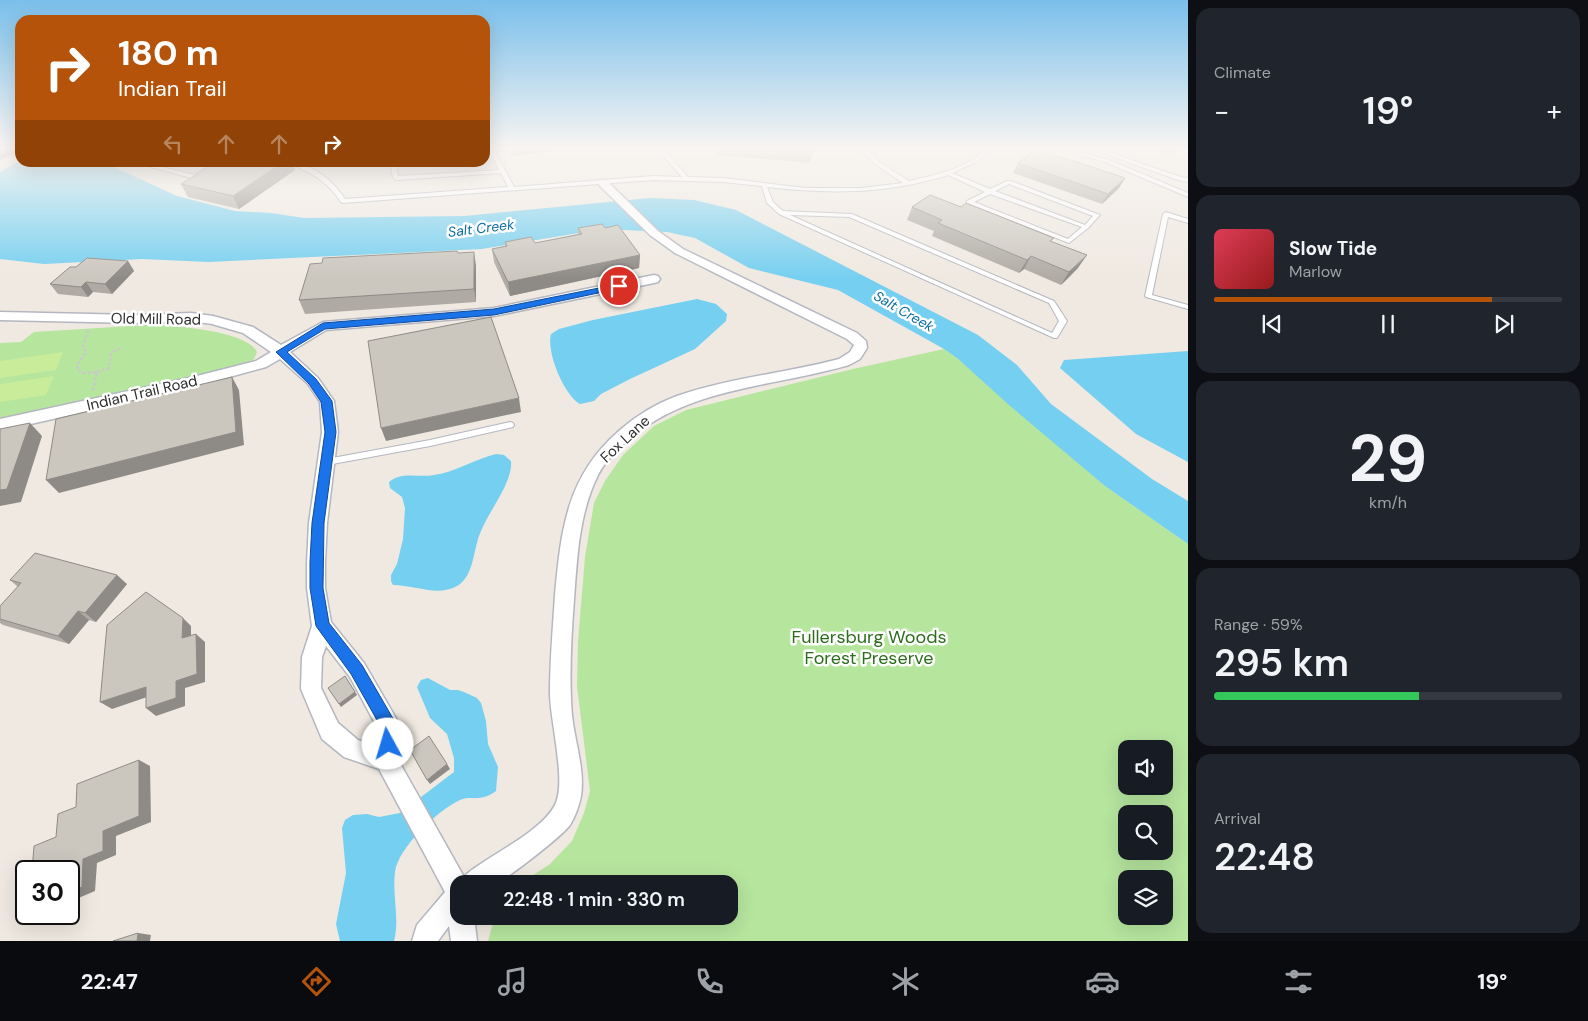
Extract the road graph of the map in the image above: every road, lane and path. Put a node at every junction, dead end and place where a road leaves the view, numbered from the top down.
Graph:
1 (339, 192) edge
2 (471, 192) edge
3 (612, 192) edge
4 (766, 192) edge
5 (991, 192) joint
6 (1035, 192) edge
7 (343, 201) joint
8 (781, 213) junction
9 (1188, 221) edge
10 (1086, 228) junction
11 (654, 279) dead end
12 (1188, 307) edge
13 (0, 316) edge
14 (94, 318) junction
15 (120, 348) dead end
16 (280, 352) junction
17 (97, 372) junction
18 (89, 406) junction
19 (0, 425) edge
20 (510, 425) dead end
21 (327, 462) junction
22 (322, 626) junction
23 (386, 760) junction
24 (486, 875) edge
25 (450, 877) edge
26 (450, 905) edge
27 (463, 925) edge
28 (425, 941) edge
29 (464, 941) edge

1 - 7 lane
2 - 7 lane
3 - 24 street, Fox Lane
4 - 8 lane
5 - 10 lane
5 - 10 lane
6 - 10 lane
8 - 8 lane
9 - 12 lane
11 - 16 street
13 - 14 street, Old Mill Road
14 - 16 street, Old Mill Road
14 - 17 path
15 - 17 path
16 - 18 street, Indian Trail Road
16 - 21 street, Old Mill Road
17 - 18 path
18 - 19 street, Indian Trail Road
20 - 21 lane
21 - 22 street, Old Mill Road
22 - 23 street, Old Mill Road
22 - 23 street, Old Mill Road
23 - 25 street
26 - 28 street
27 - 29 street

